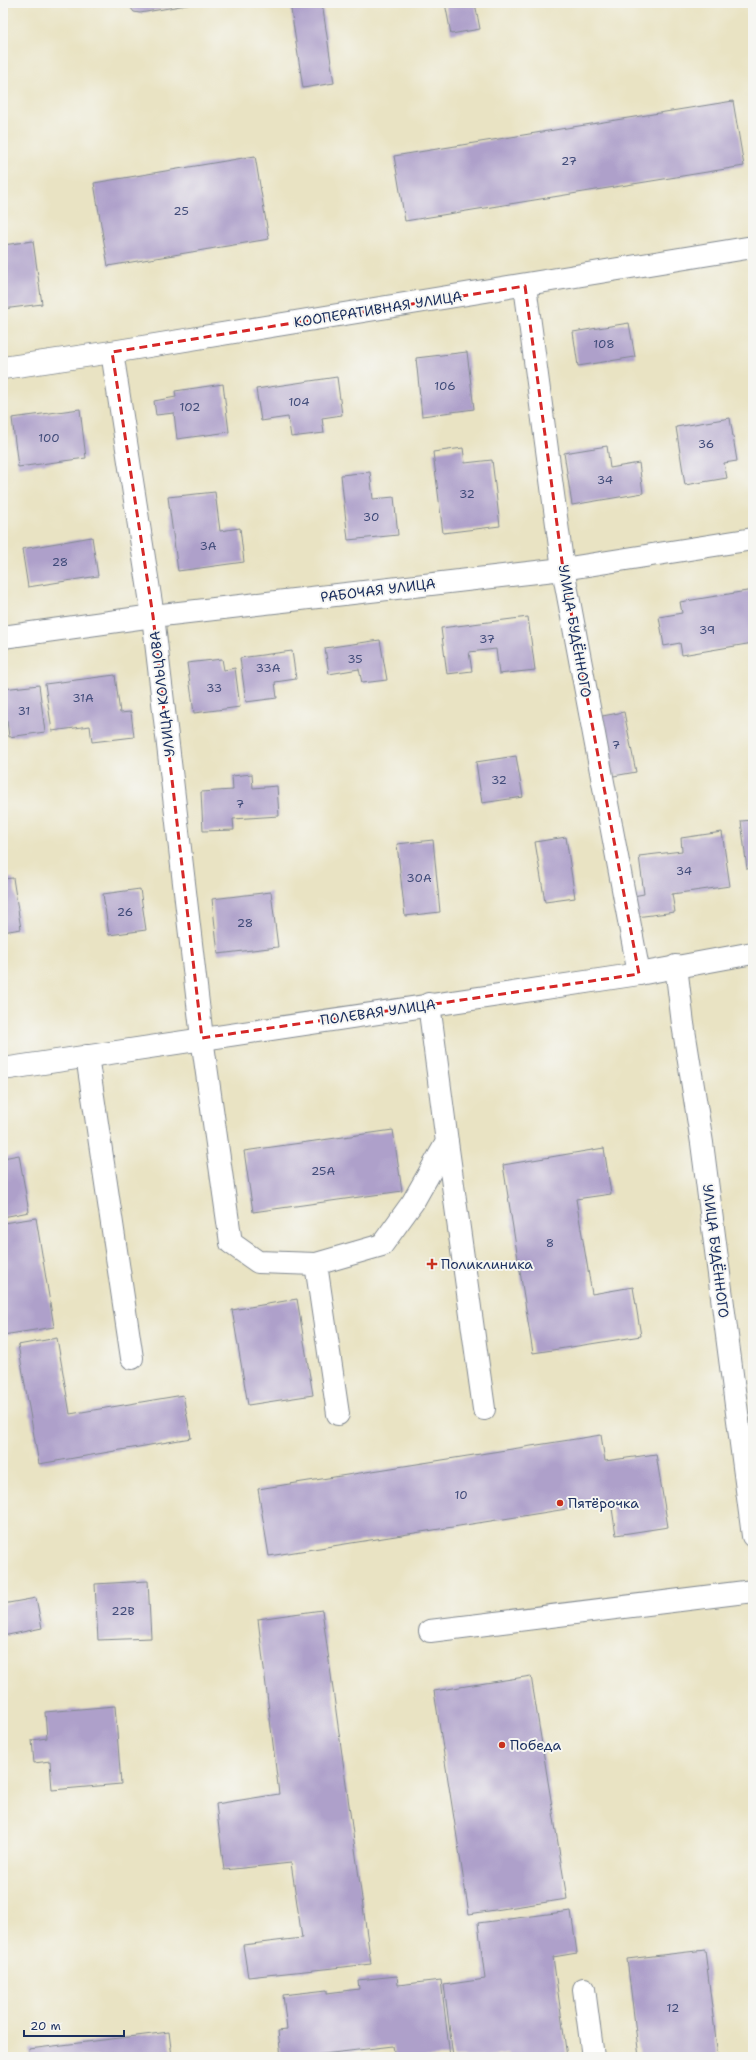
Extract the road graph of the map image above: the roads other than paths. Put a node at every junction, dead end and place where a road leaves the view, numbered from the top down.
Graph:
1 (753, 247) edge
2 (525, 286) junction
3 (112, 352) junction
4 (3, 368) edge
5 (753, 539) edge
6 (563, 569) junction
7 (153, 616) junction
8 (3, 637) edge
9 (753, 953) edge
10 (676, 966) junction
11 (639, 974) junction
12 (429, 1004) junction
13 (202, 1038) junction
14 (87, 1056) junction
15 (3, 1069) edge
16 (447, 1142) junction
17 (316, 1264) junction
18 (132, 1358) dead end
19 (484, 1409) dead end
20 (338, 1414) dead end
21 (753, 1536) edge
22 (753, 1591) edge
23 (430, 1631) dead end
24 (584, 1989) dead end
25 (593, 2057) edge

1 - 2 street, КООПЕРАТИВНАЯ УЛИЦА
2 - 3 street, КООПЕРАТИВНАЯ УЛИЦА
2 - 6 street, УЛИЦА БУДЁННОГО
3 - 4 street, КООПЕРАТИВНАЯ УЛИЦА
3 - 7 street, УЛИЦА КОЛЬЦОВА
5 - 6 street, РАБОЧАЯ УЛИЦА
6 - 7 street, РАБОЧАЯ УЛИЦА
6 - 11 street, УЛИЦА БУДЁННОГО
7 - 8 street, РАБОЧАЯ УЛИЦА
7 - 13 street, УЛИЦА КОЛЬЦОВА
9 - 10 street, ПОЛЕВАЯ УЛИЦА
10 - 11 street, ПОЛЕВАЯ УЛИЦА
10 - 21 street, УЛИЦА БУДЁННОГО
11 - 12 street, ПОЛЕВАЯ УЛИЦА
12 - 13 street, ПОЛЕВАЯ УЛИЦА
12 - 16 street
13 - 14 street, ПОЛЕВАЯ УЛИЦА
13 - 17 street, УЛИЦА КОЛЬЦОВА
14 - 15 street, ПОЛЕВАЯ УЛИЦА
14 - 18 street
16 - 17 street, УЛИЦА КОЛЬЦОВА
16 - 19 street
17 - 20 street
22 - 23 street
24 - 25 street

